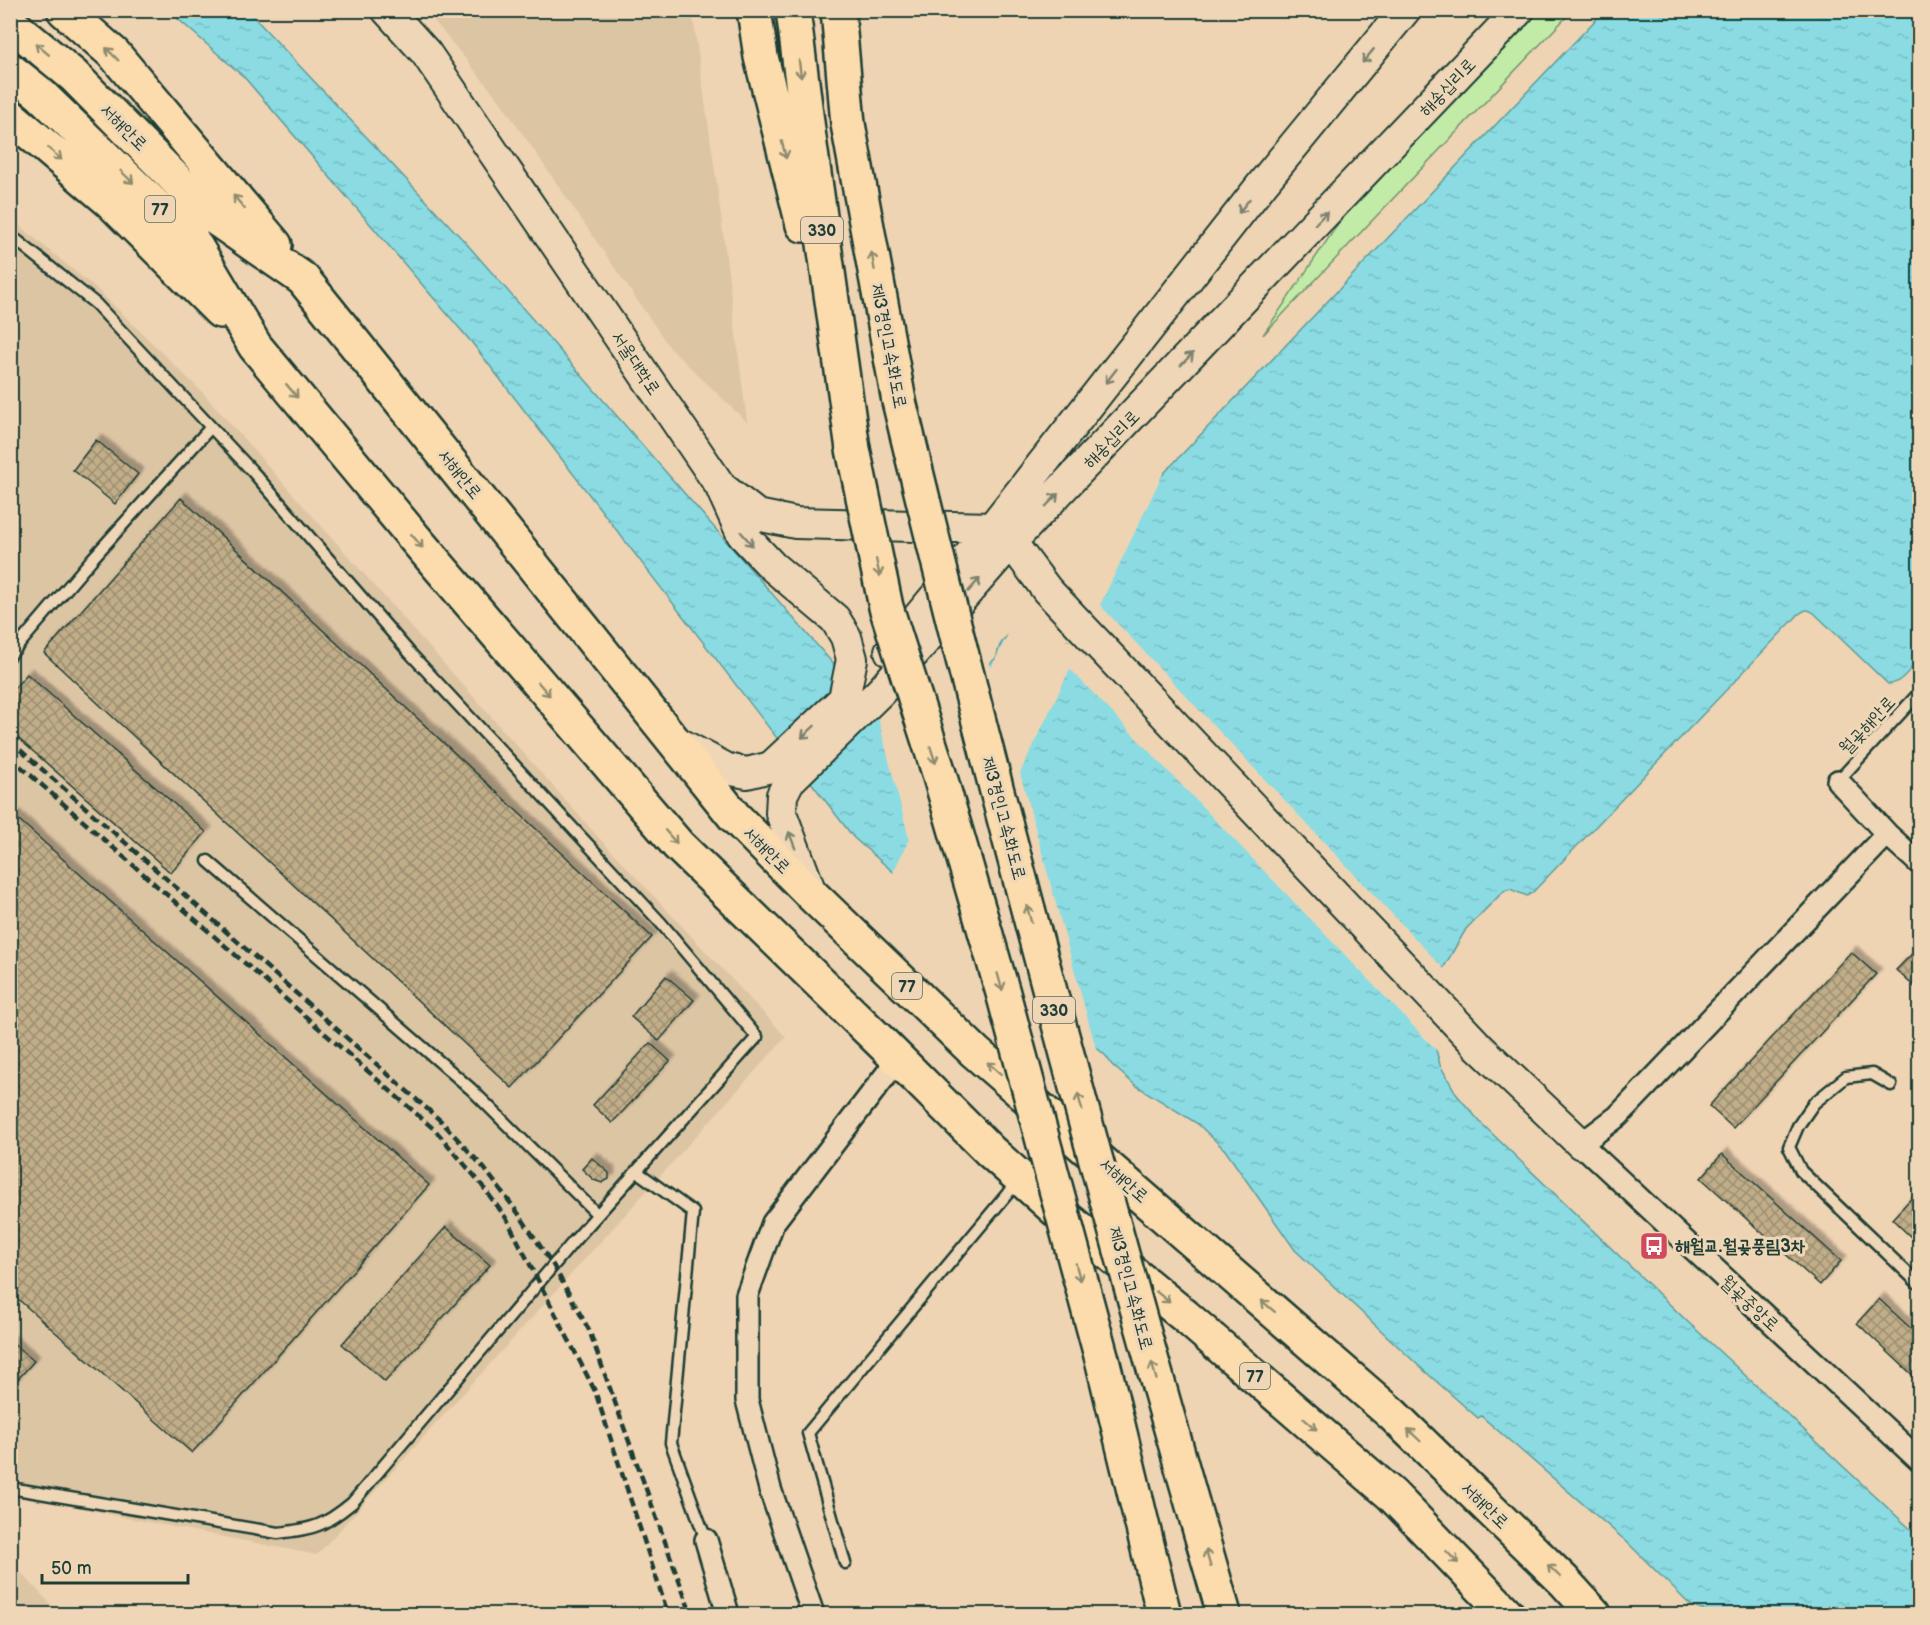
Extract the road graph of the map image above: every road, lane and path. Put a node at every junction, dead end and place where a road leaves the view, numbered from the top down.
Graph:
1 (64, 10) edge
2 (387, 10) edge
3 (754, 10) edge
4 (793, 10) edge
5 (838, 10) edge
6 (1405, 10) edge
7 (1519, 10) edge
8 (10, 23) edge
9 (10, 70) edge
10 (10, 116) edge
11 (10, 235) edge
12 (303, 279) junction
13 (255, 346) junction
14 (845, 396) junction
15 (211, 428) junction
16 (721, 487) junction
17 (1002, 535) junction
18 (10, 655) edge
19 (1920, 693) edge
20 (844, 699) junction
21 (673, 740) junction
22 (1838, 781) joint
23 (1887, 834) junction
24 (208, 861) dead end
25 (1920, 864) edge
26 (812, 895) junction
27 (898, 1059) junction
28 (1891, 1084) dead end
29 (1581, 1144) junction
30 (636, 1171) junction
31 (1020, 1178) junction
32 (597, 1214) junction
33 (1920, 1285) edge
34 (1920, 1461) edge
35 (10, 1488) edge
36 (706, 1540) joint
37 (845, 1563) dead end
38 (1161, 1604) edge
39 (728, 1614) edge
40 (813, 1614) edge
41 (1224, 1614) edge
42 (1507, 1614) edge
43 (1594, 1614) edge

12 -> 1 main road
2 - 16 main road, 서울대학로
3 -> 14 main road
4 -> 14 main road, 330
41 -> 5 main road, 제3경인고속화도로 / 330, bridge
6 -> 17 main road, 해송십리로
17 -> 7 main road, 해송십리로
12 -> 8 main road, 서해안로 / 77
9 -> 13 main road, 서해안로 / 77
10 -> 13 main road
11 - 15 lane
12 - 21 main road, 서해안로 / 77
13 -> 27 main road, 서해안로 / 77
14 -> 38 main road, 330, bridge
15 - 18 lane
15 - 30 lane
16 - 17 main road, 서울대학로
16 -> 20 main road
17 - 20 main road, 해송십리로
26 -> 17 main road, 해송십리로
17 - 29 main road
19 - 22 lane, 월곶해안로
20 -> 21 main road, 해송십리로
21 - 26 main road, 서해안로 / 77
22 - 23 street
23 - 25 street
23 - 29 street
24 - 32 lane
43 -> 26 main road, 서해안로 / 77
27 - 31 main road, 서해안로 / 77
27 - 40 street
28 - 33 lane
29 - 34 street, 월곶중앙로
30 - 32 lane
30 - 36 lane
31 - 37 lane
31 -> 42 main road, 서해안로 / 77
32 - 35 lane
36 - 39 street

